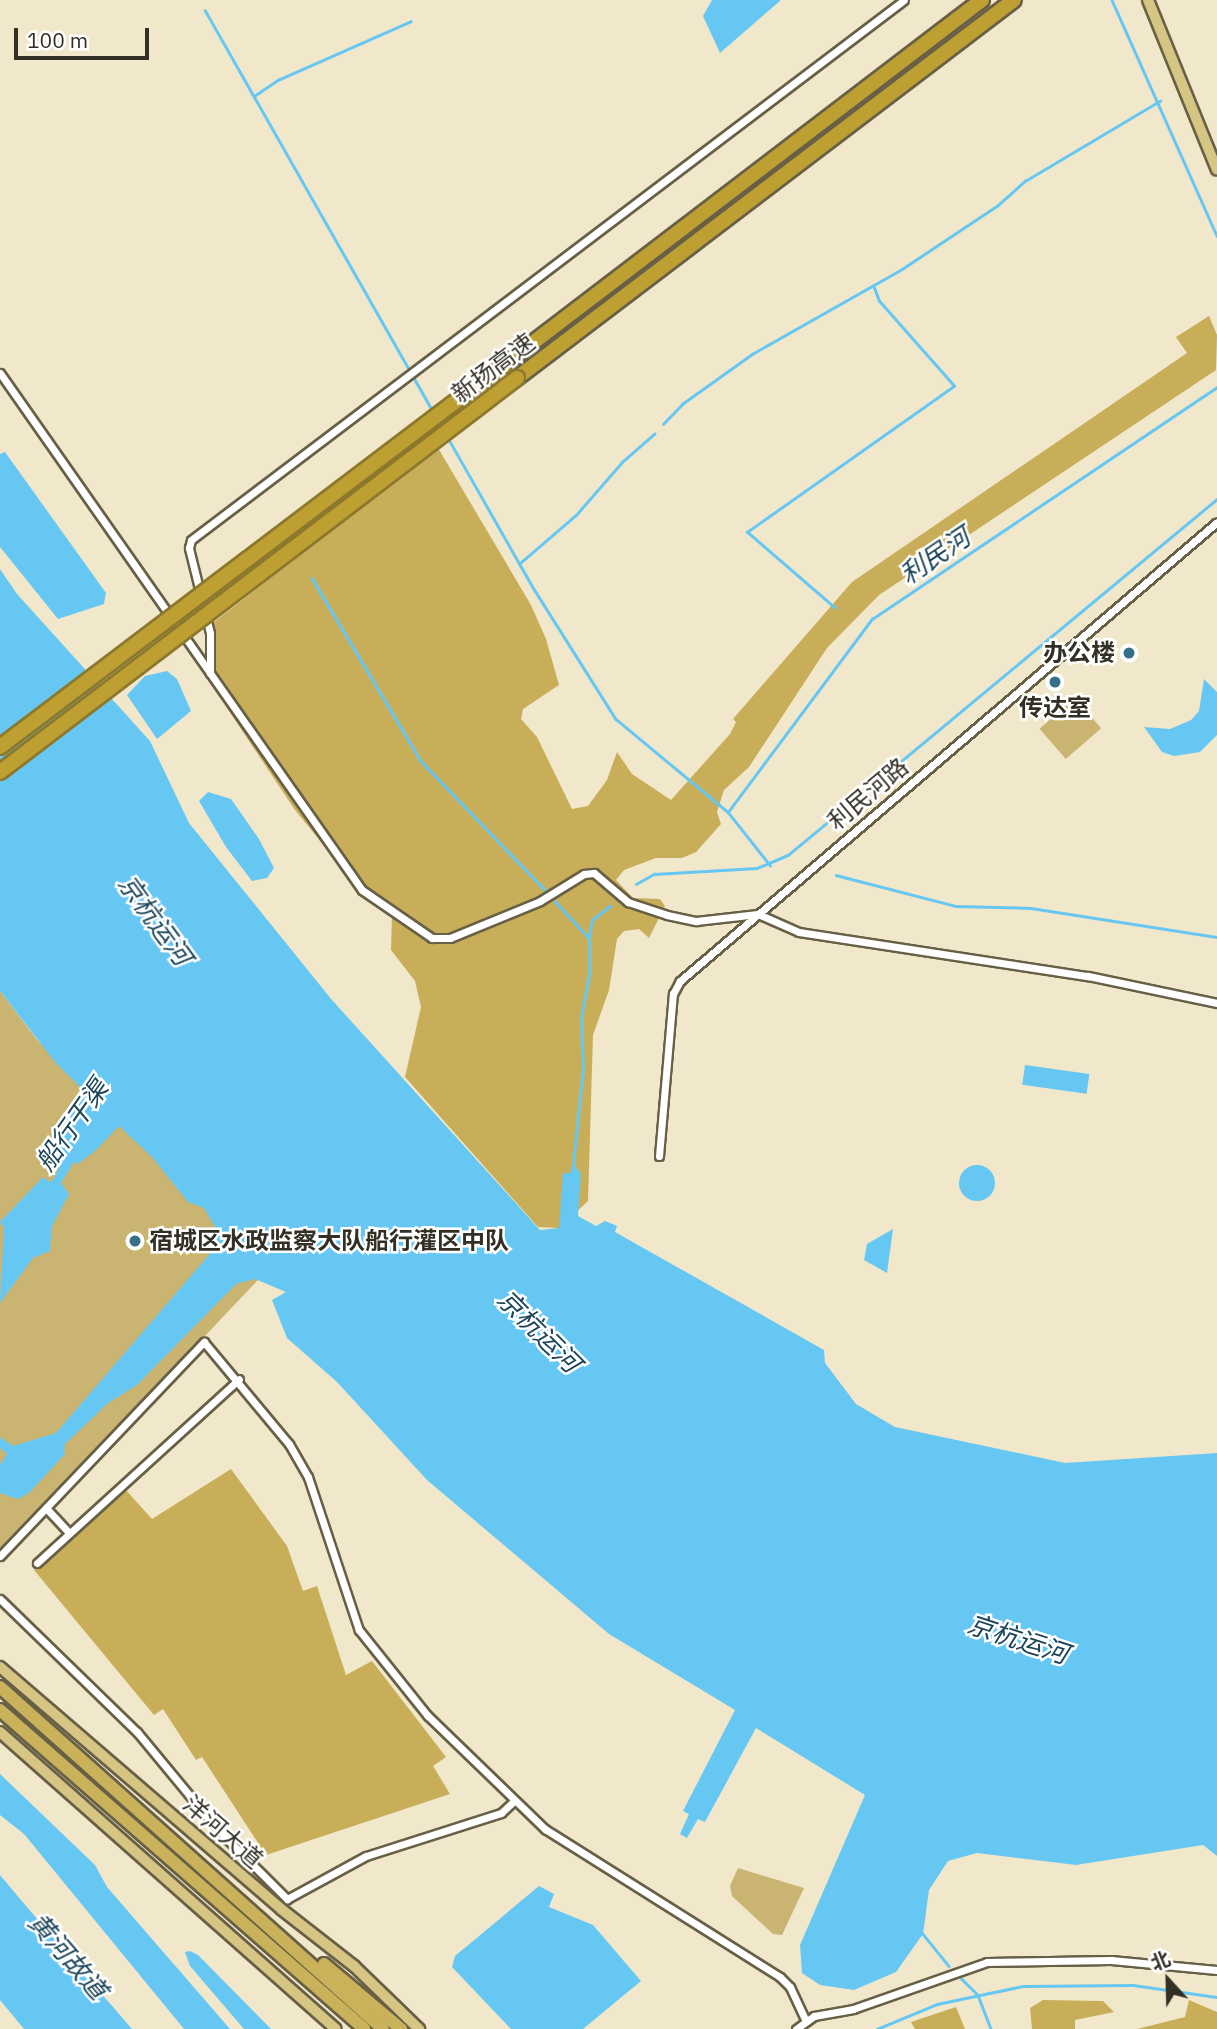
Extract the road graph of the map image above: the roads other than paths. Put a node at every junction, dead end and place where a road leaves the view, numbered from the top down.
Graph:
1 (904, 0) edge
2 (982, 0) edge
3 (1014, 0) edge
4 (1148, 0) edge
5 (1217, 170) edge
6 (0, 373) edge
7 (1217, 522) edge
8 (211, 673) junction
9 (0, 747) edge
10 (0, 772) edge
11 (758, 914) junction
12 (1217, 1003) edge
13 (659, 1156) dead end
14 (239, 1379) junction
15 (46, 1508) junction
16 (69, 1533) junction
17 (0, 1556) edge
18 (37, 1563) dead end
19 (0, 1598) edge
20 (0, 1667) edge
21 (0, 1687) edge
22 (0, 1710) edge
23 (0, 1732) edge
24 (514, 1801) junction
25 (276, 1929) junction
26 (264, 1940) junction
27 (1217, 1970) edge
28 (806, 2021) junction
29 (336, 2029) edge
30 (352, 2029) edge
31 (364, 2029) edge
32 (383, 2029) edge
33 (401, 2029) edge
34 (419, 2029) edge
35 (796, 2029) edge

1 - 8 street
2 - 9 highway, 新扬高速, bridge
3 - 10 highway, 新扬高速, bridge
4 - 5 main road
6 - 8 street
7 - 11 street, 利民河路
8 - 11 street
11 - 12 street
11 - 13 street, 利民河路
14 - 15 street
14 - 16 street
14 - 24 street
15 - 16 street
15 - 17 street
16 - 18 street
19 - 24 street
20 - 34 main road, 洋河大道
21 - 25 highway, 洋河大道
22 - 26 highway
23 - 29 main road
24 - 28 street
25 - 32 highway, 洋河大道
25 - 33 highway
26 - 30 highway
26 - 31 highway
27 - 28 street
28 - 35 street

